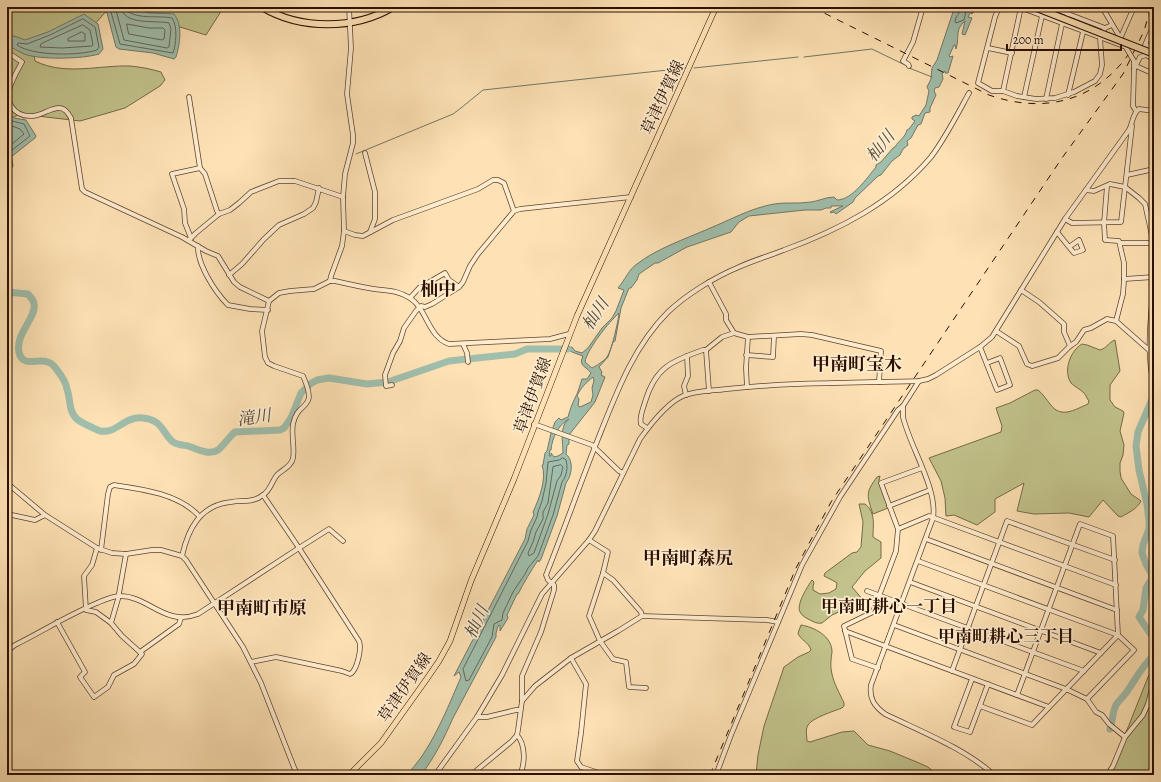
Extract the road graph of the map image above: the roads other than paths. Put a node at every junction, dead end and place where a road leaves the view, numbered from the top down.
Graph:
1 (262, 7) edge
2 (349, 7) edge
3 (393, 7) edge
4 (716, 7) edge
5 (923, 7) edge
6 (999, 7) edge
7 (1021, 7) edge
8 (1034, 7) edge
9 (1050, 7) edge
10 (1067, 7) edge
11 (1102, 7) edge
12 (1134, 7) edge
13 (1068, 15) junction
14 (1042, 16) junction
15 (349, 22) junction
16 (1062, 24) junction
17 (1154, 24) edge
18 (1112, 25) junction
19 (1105, 28) junction
20 (1083, 32) junction
21 (1100, 38) junction
22 (1120, 39) junction
23 (1126, 47) junction
24 (988, 48) junction
25 (1154, 48) edge
26 (7, 52) edge
27 (1012, 53) junction
28 (1154, 54) edge
29 (1154, 59) edge
30 (909, 66) dead end
31 (1135, 68) junction
32 (1154, 74) edge
33 (1003, 91) junction
34 (969, 93) dead end
35 (1068, 95) junction
36 (188, 96) dead end
37 (1024, 97) junction
38 (1046, 98) junction
39 (1136, 111) junction
40 (1154, 111) edge
41 (1132, 125) junction
42 (365, 153) dead end
43 (200, 168) junction
44 (1154, 170) edge
45 (1127, 175) junction
46 (1107, 186) junction
47 (1125, 187) junction
48 (319, 188) junction
49 (1086, 190) junction
50 (343, 197) junction
51 (631, 197) junction
52 (514, 211) junction
53 (219, 214) junction
54 (1065, 219) junction
55 (1104, 223) junction
56 (344, 231) junction
57 (370, 232) junction
58 (1057, 232) junction
59 (190, 239) junction
60 (1120, 243) junction
61 (1154, 244) edge
62 (198, 246) junction
63 (1069, 247) dead end
64 (229, 274) junction
65 (1154, 276) edge
66 (1124, 279) junction
67 (330, 281) junction
68 (709, 282) junction
69 (459, 287) junction
70 (1021, 290) junction
71 (410, 298) junction
72 (269, 301) junction
73 (419, 308) junction
74 (268, 310) junction
75 (1116, 321) junction
76 (996, 331) junction
77 (734, 333) junction
78 (569, 334) junction
79 (774, 336) junction
80 (748, 337) junction
81 (463, 344) junction
82 (1070, 346) junction
83 (980, 347) junction
84 (706, 350) junction
85 (1150, 351) junction
86 (746, 355) junction
87 (687, 356) junction
88 (468, 361) dead end
89 (987, 364) junction
90 (919, 381) junction
91 (880, 382) junction
92 (392, 385) dead end
93 (1154, 385) edge
94 (747, 387) junction
95 (709, 391) junction
96 (686, 395) junction
97 (903, 406) junction
98 (534, 424) junction
99 (647, 428) junction
100 (594, 446) junction
101 (922, 468) junction
102 (623, 473) junction
103 (7, 483) edge
104 (930, 490) junction
105 (264, 495) junction
106 (890, 506) junction
107 (7, 514) edge
108 (45, 515) junction
109 (200, 516) junction
110 (933, 518) junction
111 (898, 529) junction
112 (926, 539) junction
113 (589, 540) junction
114 (343, 541) dead end
115 (999, 542) junction
116 (1073, 545) junction
117 (299, 548) junction
118 (99, 549) junction
119 (126, 554) junction
120 (182, 556) junction
121 (1114, 560) junction
122 (918, 561) junction
123 (992, 564) junction
124 (1065, 566) junction
125 (603, 573) junction
126 (910, 582) junction
127 (551, 583) junction
128 (984, 585) junction
129 (1116, 585) junction
130 (1058, 588) junction
131 (867, 591) dead end
132 (879, 595) junction
133 (119, 596) junction
134 (215, 604) junction
135 (902, 604) junction
136 (976, 606) junction
137 (86, 608) junction
138 (1049, 609) junction
139 (1117, 610) junction
140 (642, 616) junction
141 (181, 618) junction
142 (57, 622) junction
143 (778, 622) junction
144 (111, 623) junction
145 (894, 625) junction
146 (968, 628) junction
147 (845, 631) junction
148 (1042, 631) junction
149 (1118, 635) junction
150 (600, 641) junction
151 (886, 646) junction
152 (960, 650) junction
153 (7, 651) edge
154 (140, 652) junction
155 (1033, 652) junction
156 (1101, 653) junction
157 (571, 658) junction
158 (251, 662) junction
159 (878, 668) junction
160 (952, 671) junction
161 (1084, 671) junction
162 (1026, 674) junction
163 (972, 679) junction
164 (1154, 681) edge
165 (988, 684) junction
166 (646, 688) dead end
167 (1066, 689) junction
168 (1017, 695) junction
169 (1087, 699) junction
170 (522, 701) junction
171 (980, 706) junction
172 (1049, 707) junction
173 (520, 710) junction
174 (477, 717) junction
175 (517, 735) junction
176 (1125, 737) junction
177 (596, 772) dead end
178 (297, 775) edge
179 (348, 775) edge
180 (435, 775) edge
181 (471, 775) edge
182 (520, 775) edge
183 (716, 775) edge
184 (994, 775) edge
185 (1107, 775) edge

1 - 15 highway
2 - 15 street
3 - 15 highway
4 - 51 main road, 草津伊賀線
5 - 30 street
6 - 24 street
7 - 14 street
7 - 27 street
8 - 28 highway, bridge
9 - 13 street
10 - 13 street
11 - 18 street
12 - 22 street
13 - 19 street
14 - 16 street
14 - 37 street
15 - 50 street
16 - 20 street
16 - 38 street
17 - 25 street
18 - 19 street
18 - 22 street
19 - 21 street
20 - 21 street
20 - 35 street
21 - 23 street
21 - 35 street
22 - 23 street
23 - 31 street
24 - 27 street
24 - 33 street
26 - 59 street
27 - 33 street
29 - 31 street
31 - 32 street
31 - 39 street
33 - 37 street
34 - 68 street
35 - 38 street
36 - 43 street
37 - 38 street
39 - 40 street
39 - 41 street
41 - 45 street
41 - 49 street
42 - 57 street
43 - 53 street
43 - 59 street
44 - 45 street
45 - 47 street
46 - 47 street
46 - 49 street
46 - 55 street
47 - 55 street
47 - 61 street
48 - 50 street
48 - 53 street
48 - 64 street
49 - 54 street
50 - 56 street
51 - 52 street
51 - 78 main road, 草津伊賀線
52 - 57 street
52 - 69 street
53 - 59 street
54 - 55 street
54 - 58 street
55 - 60 street
56 - 57 street
56 - 67 street
58 - 63 street
58 - 70 street
59 - 62 street
60 - 61 street
60 - 66 street
62 - 64 street
62 - 74 street
64 - 72 street
65 - 66 street
65 - 85 street
66 - 75 street
67 - 71 street
67 - 72 street
68 - 77 street
68 - 100 street
69 - 71 street
69 - 73 street
70 - 76 street
70 - 82 street
71 - 73 street
72 - 74 street
73 - 81 street
73 - 92 street
74 - 105 street
75 - 82 street
75 - 85 street
76 - 82 street
76 - 83 street
77 - 80 street
77 - 84 street
78 - 81 street
78 - 98 main road, 草津伊賀線
79 - 80 street
79 - 86 street
79 - 91 street
80 - 86 street
81 - 88 street
83 - 89 street
83 - 90 street
84 - 87 street
84 - 95 street
85 - 93 street
86 - 94 street
87 - 96 street
87 - 99 street
89 - 89 street
90 - 91 street
90 - 97 street
91 - 94 street
94 - 95 street
95 - 96 street
96 - 99 street
97 - 101 street
97 - 143 street
98 - 100 street
98 - 179 main road, 草津伊賀線
99 - 102 street
100 - 102 street
100 - 127 street
101 - 104 street
101 - 106 street
102 - 113 street
103 - 108 street
104 - 106 street
104 - 110 street
105 - 109 street
105 - 117 street
106 - 111 street
107 - 108 street
108 - 118 street
109 - 118 street
109 - 120 street
110 - 111 street
110 - 112 street
110 - 115 street
111 - 132 street
112 - 122 street
112 - 123 street
113 - 125 street
113 - 127 street
114 - 117 street
115 - 116 street
115 - 123 street
115 - 124 street
116 - 121 street
116 - 121 street
116 - 124 street
117 - 134 street
117 - 158 street
118 - 119 street
118 - 137 street
119 - 120 street
119 - 133 street
120 - 134 street
121 - 129 street
122 - 126 street
122 - 128 street
123 - 128 street
123 - 130 street
124 - 129 street
124 - 130 street
125 - 140 street
125 - 150 street
126 - 135 street
126 - 136 street
127 - 170 street
127 - 174 street
128 - 136 street
128 - 138 street
129 - 139 street
130 - 138 street
130 - 139 street
131 - 132 street
132 - 135 street
132 - 147 street
133 - 137 street
133 - 141 street
133 - 144 street
134 - 141 street
134 - 158 street
135 - 145 street
135 - 146 street
136 - 146 street
136 - 148 street
137 - 142 street
137 - 144 street
138 - 148 street
138 - 149 street
139 - 149 street
140 - 143 street
140 - 150 street
141 - 154 street
142 - 153 street
142 - 154 street
143 - 183 street
144 - 154 street
145 - 151 street
145 - 152 street
146 - 152 street
146 - 155 street
147 - 151 street
147 - 159 street
148 - 155 street
148 - 156 street
149 - 156 street
149 - 169 street
150 - 157 street
150 - 166 street
151 - 159 street
151 - 160 street
152 - 160 street
152 - 162 street
155 - 161 street
155 - 162 street
156 - 161 street
157 - 170 street
157 - 177 street
158 - 178 street
159 - 184 street
160 - 163 street
161 - 167 street
162 - 167 street
162 - 168 street
163 - 165 street
163 - 171 street
164 - 176 street
165 - 168 street
165 - 171 street
167 - 169 street
167 - 172 street
168 - 172 street
169 - 176 street
170 - 173 street
171 - 172 street
173 - 174 street
173 - 175 street
174 - 180 street
175 - 181 street
175 - 182 street
176 - 185 street

